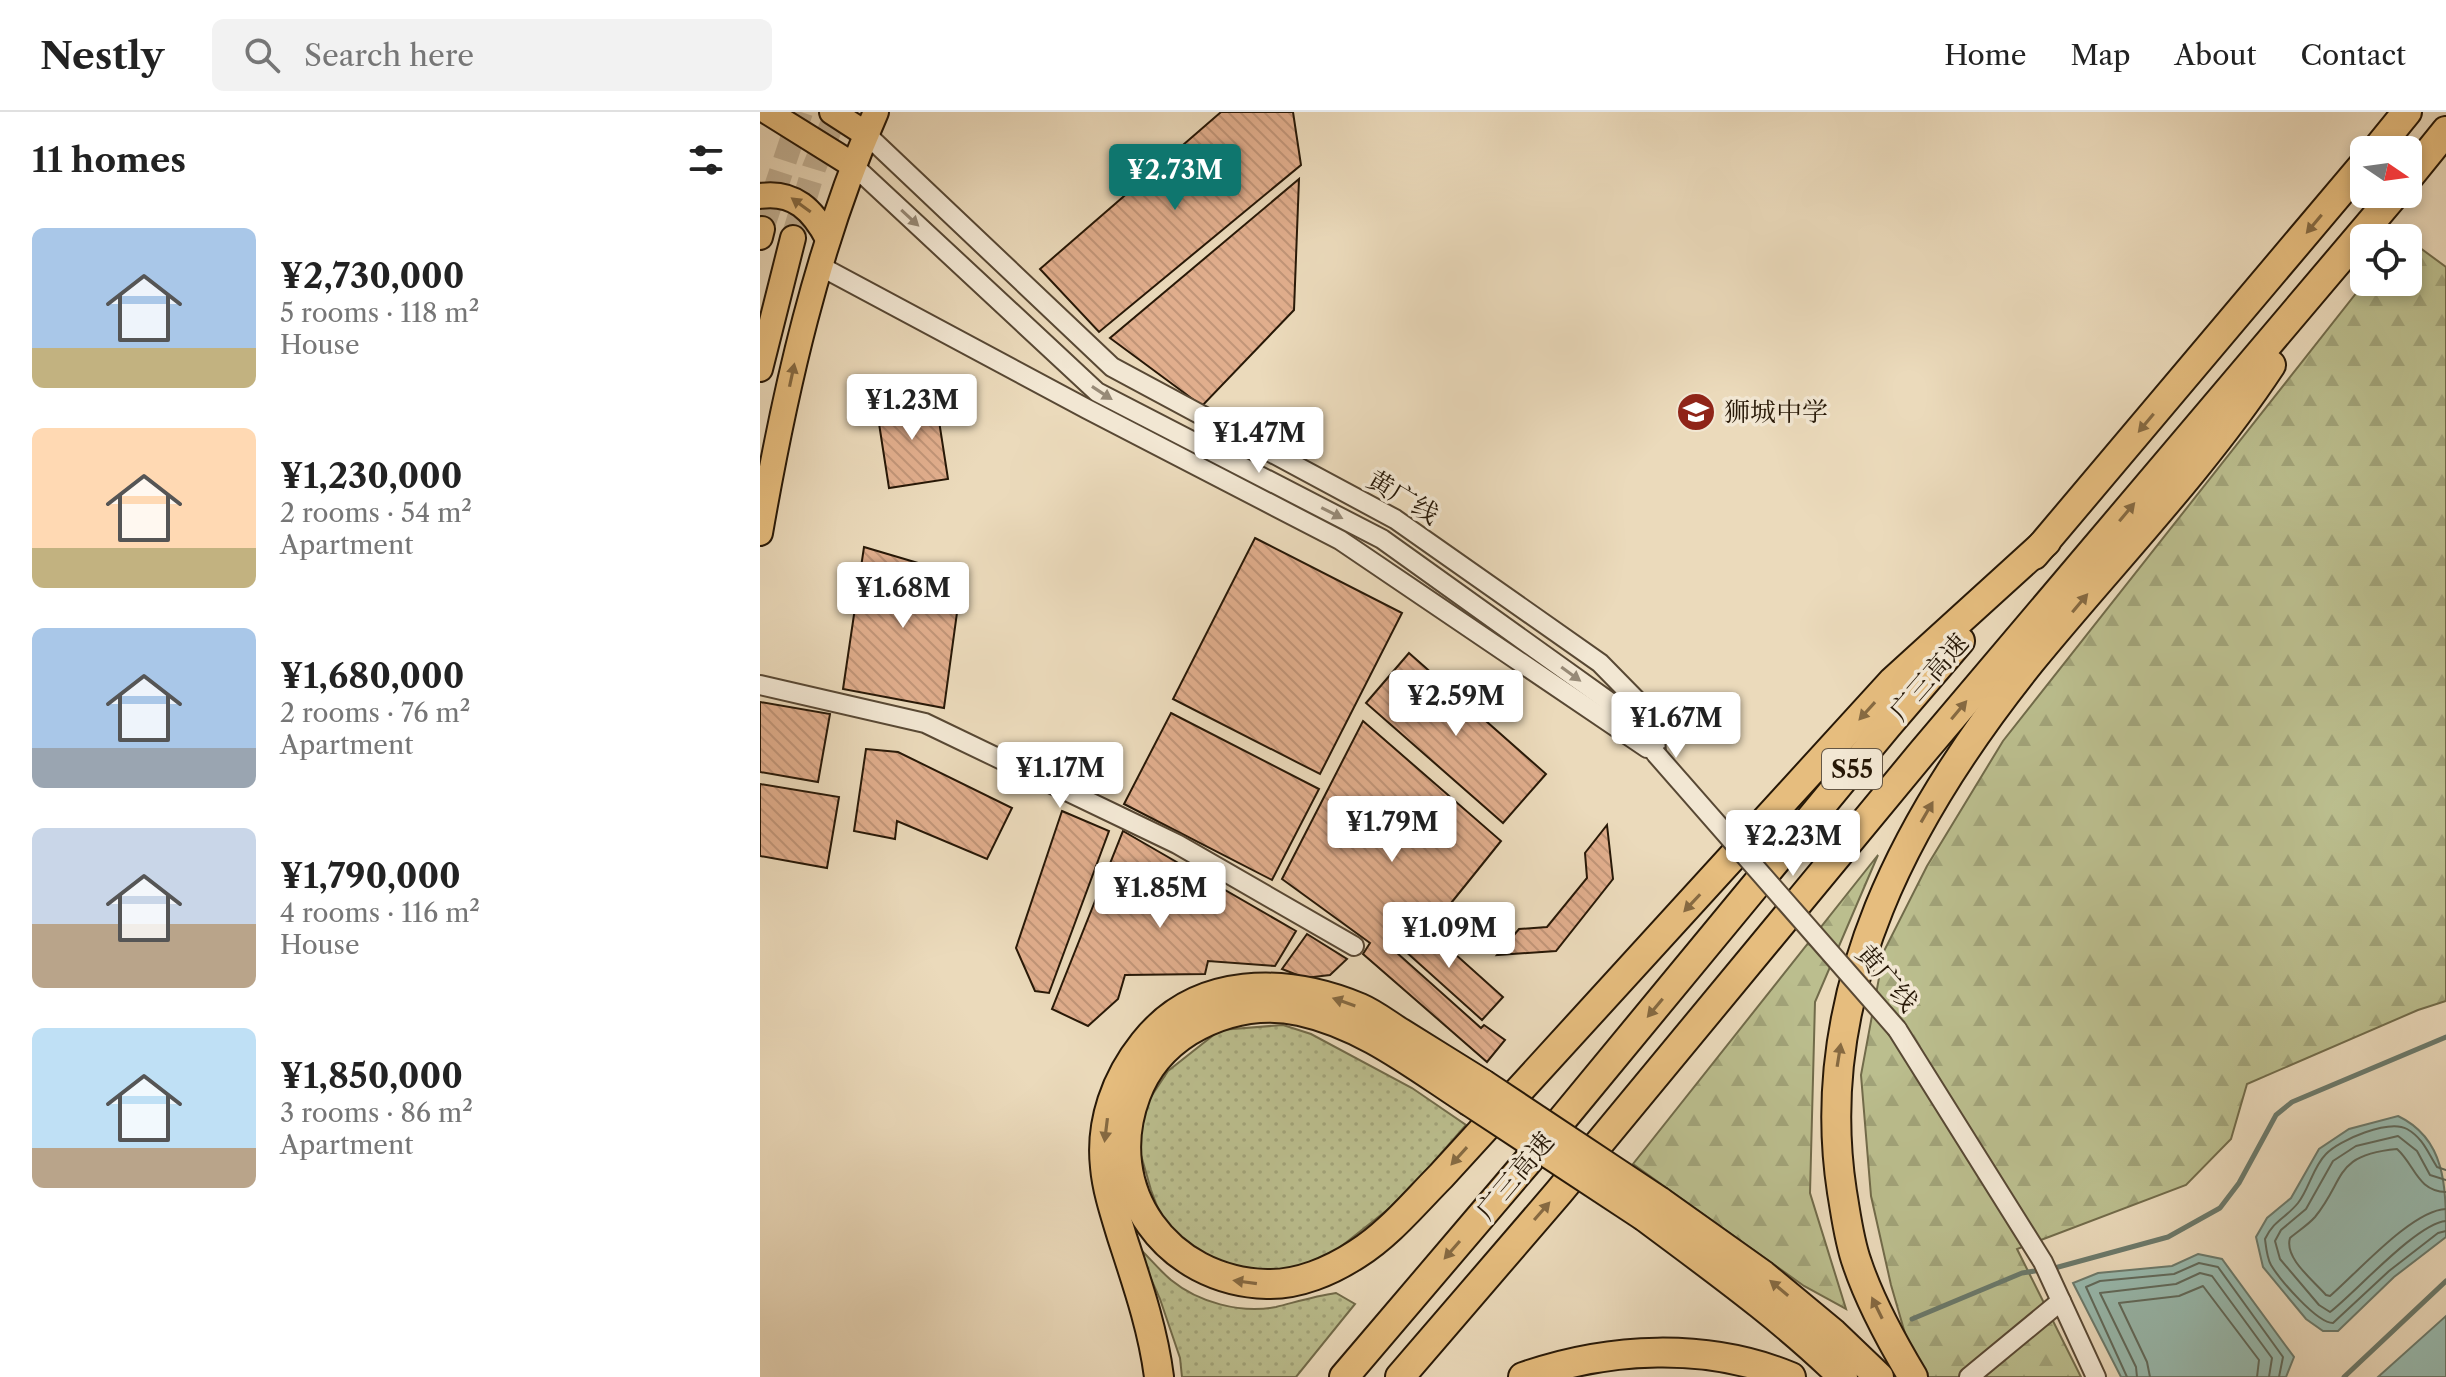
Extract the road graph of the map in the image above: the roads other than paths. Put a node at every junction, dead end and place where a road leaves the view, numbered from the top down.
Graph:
1 (768, 112) edge
2 (832, 112) edge
3 (2407, 112) edge
4 (871, 123) edge
5 (2446, 131) edge
6 (2387, 136) edge
7 (2422, 161) edge
8 (853, 165) junction
9 (2350, 181) edge
10 (760, 196) edge
11 (2384, 208) edge
12 (793, 238) tunnel mouth
13 (828, 239) junction
14 (2341, 260) junction
15 (820, 266) junction
16 (760, 369) edge
17 (760, 533) edge
18 (2046, 542) junction
19 (760, 685) edge
20 (1656, 754) junction
21 (1354, 946) dead end
22 (1476, 1092) junction
23 (1652, 1209) junction
24 (2061, 1301) junction
25 (1159, 1377) edge
26 (1344, 1377) edge
27 (1400, 1377) edge
28 (1523, 1377) edge
29 (1791, 1377) edge
30 (1843, 1377) edge
31 (1879, 1377) edge
32 (1913, 1377) edge
33 (1969, 1377) edge
34 (2096, 1377) edge

1 - 8 main road
2 - 4 main road
3 - 6 highway
4 - 8 main road
4 - 20 street, 黄广线
5 - 7 highway
8 - 13 main road
8 -> 20 street, 黄广线
9 -> 18 highway, 广三高速 / S55
13 -> 10 main road
11 - 14 highway, 广三高速 / S55
12 - 16 main road
13 - 15 main road
27 -> 14 highway, 广三高速 / S55
32 -> 14 highway
17 -> 15 main road
15 - 20 street
18 -> 22 highway
18 -> 26 highway, 广三高速 / S55
19 - 21 street
20 - 24 street, 黄广线, bridge
22 - 23 highway, bridge
22 -> 25 highway
23 - 30 highway
31 -> 23 highway
24 - 33 street
24 - 34 street, 黄广线
28 - 29 highway

